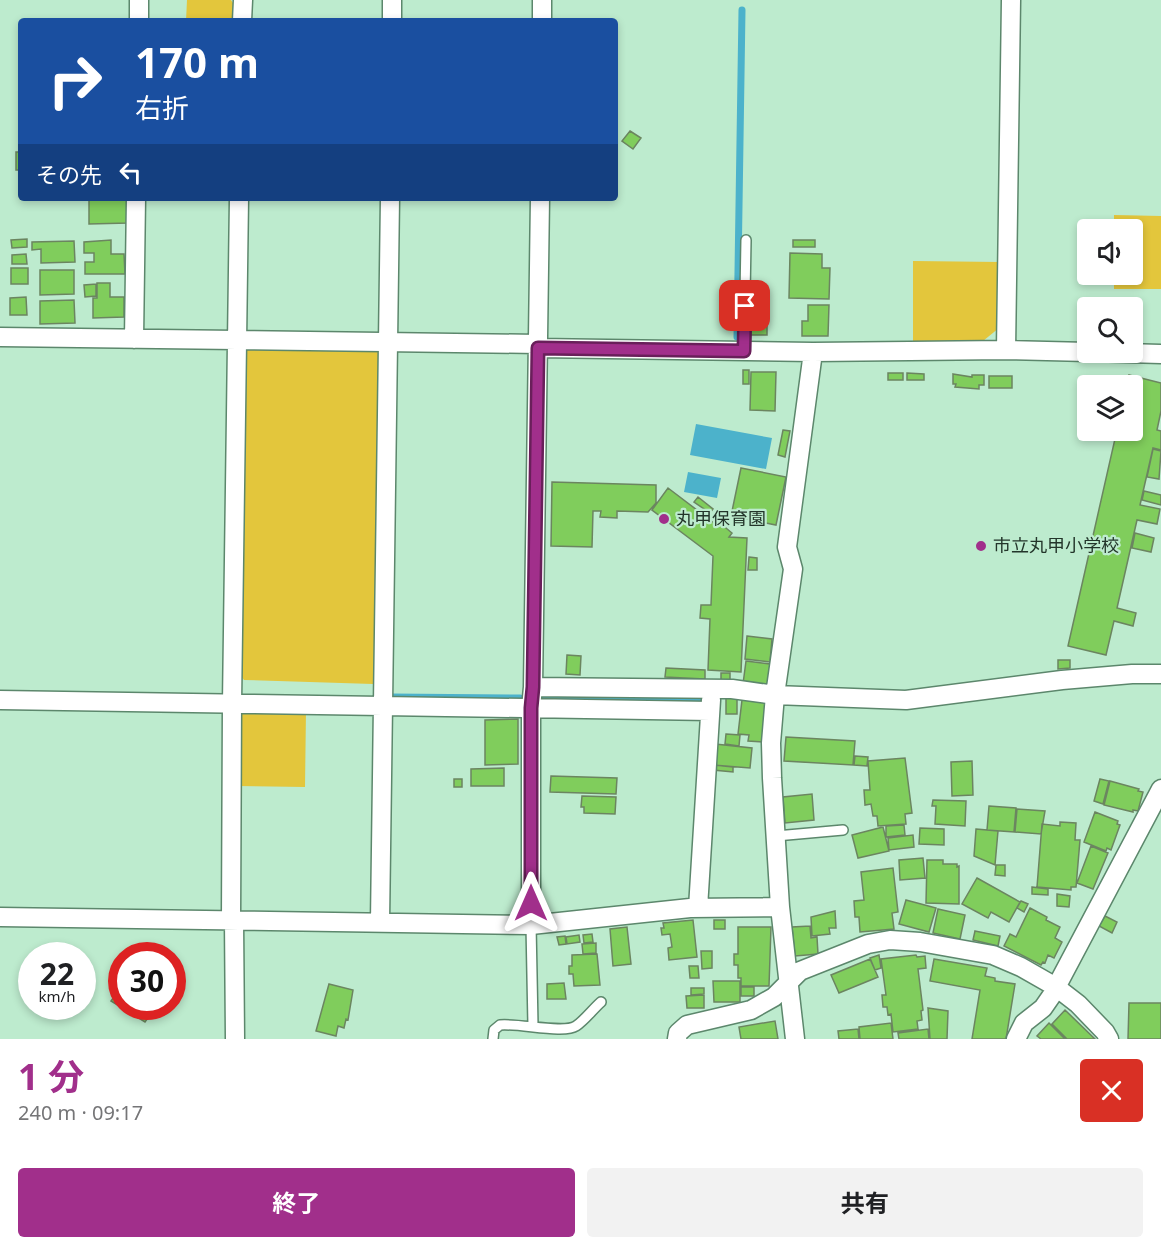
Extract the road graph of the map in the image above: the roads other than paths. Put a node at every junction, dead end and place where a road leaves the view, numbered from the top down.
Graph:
1 (139, 0) edge
2 (243, 0) edge
3 (392, 0) edge
4 (542, 0) edge
5 (1011, 0) edge
6 (139, 18) edge
7 (242, 18) edge
8 (392, 18) edge
9 (542, 18) edge
10 (136, 201) edge
11 (239, 201) edge
12 (390, 201) edge
13 (540, 201) edge
14 (746, 240) dead end
15 (0, 337) edge
16 (134, 339) junction
17 (237, 340) junction
18 (388, 342) junction
19 (538, 346) junction
20 (1006, 350) junction
21 (744, 351) junction
22 (813, 352) junction
23 (1077, 352) edge
24 (1143, 354) edge
25 (1161, 354) edge
26 (1161, 674) edge
27 (533, 687) junction
28 (712, 689) junction
29 (775, 695) junction
30 (0, 700) edge
31 (232, 704) junction
32 (383, 706) junction
33 (531, 708) junction
34 (710, 711) junction
35 (1161, 789) edge
36 (843, 830) dead end
37 (776, 836) junction
38 (780, 907) junction
39 (698, 908) junction
40 (0, 917) edge
41 (232, 920) junction
42 (380, 922) junction
43 (531, 925) junction
44 (788, 982) junction
45 (1056, 987) junction
46 (600, 1002) dead end
47 (533, 1026) junction
48 (235, 1039) edge
49 (493, 1039) edge
50 (677, 1039) edge
51 (795, 1039) edge
52 (1016, 1039) edge
53 (1109, 1039) edge

1 - 6 street
2 - 7 street
3 - 8 street
4 - 9 street
5 - 20 street
10 - 16 street
11 - 17 street
12 - 18 street
13 - 19 street
14 - 21 lane
15 - 16 street
16 - 17 street
17 - 18 street
17 - 31 street
18 - 19 street
18 - 32 street
19 - 21 street
19 - 27 street
20 - 22 street
20 - 23 street
21 - 22 street
22 - 29 street
24 - 25 street
26 - 29 street
27 - 28 street
27 - 33 street
28 - 29 street
28 - 34 street
29 - 37 street
30 - 31 street
31 - 32 street
31 - 41 street
32 - 33 street
32 - 42 street
33 - 34 street
33 - 43 street
34 - 39 street
35 - 45 street
36 - 37 lane
37 - 38 street
38 - 39 street
38 - 44 street
39 - 43 street
40 - 41 street
41 - 42 street
41 - 48 street
42 - 43 street
43 - 47 lane
44 - 45 street
44 - 50 street
44 - 51 street
45 - 52 street
45 - 53 street
46 - 47 lane
47 - 49 lane

